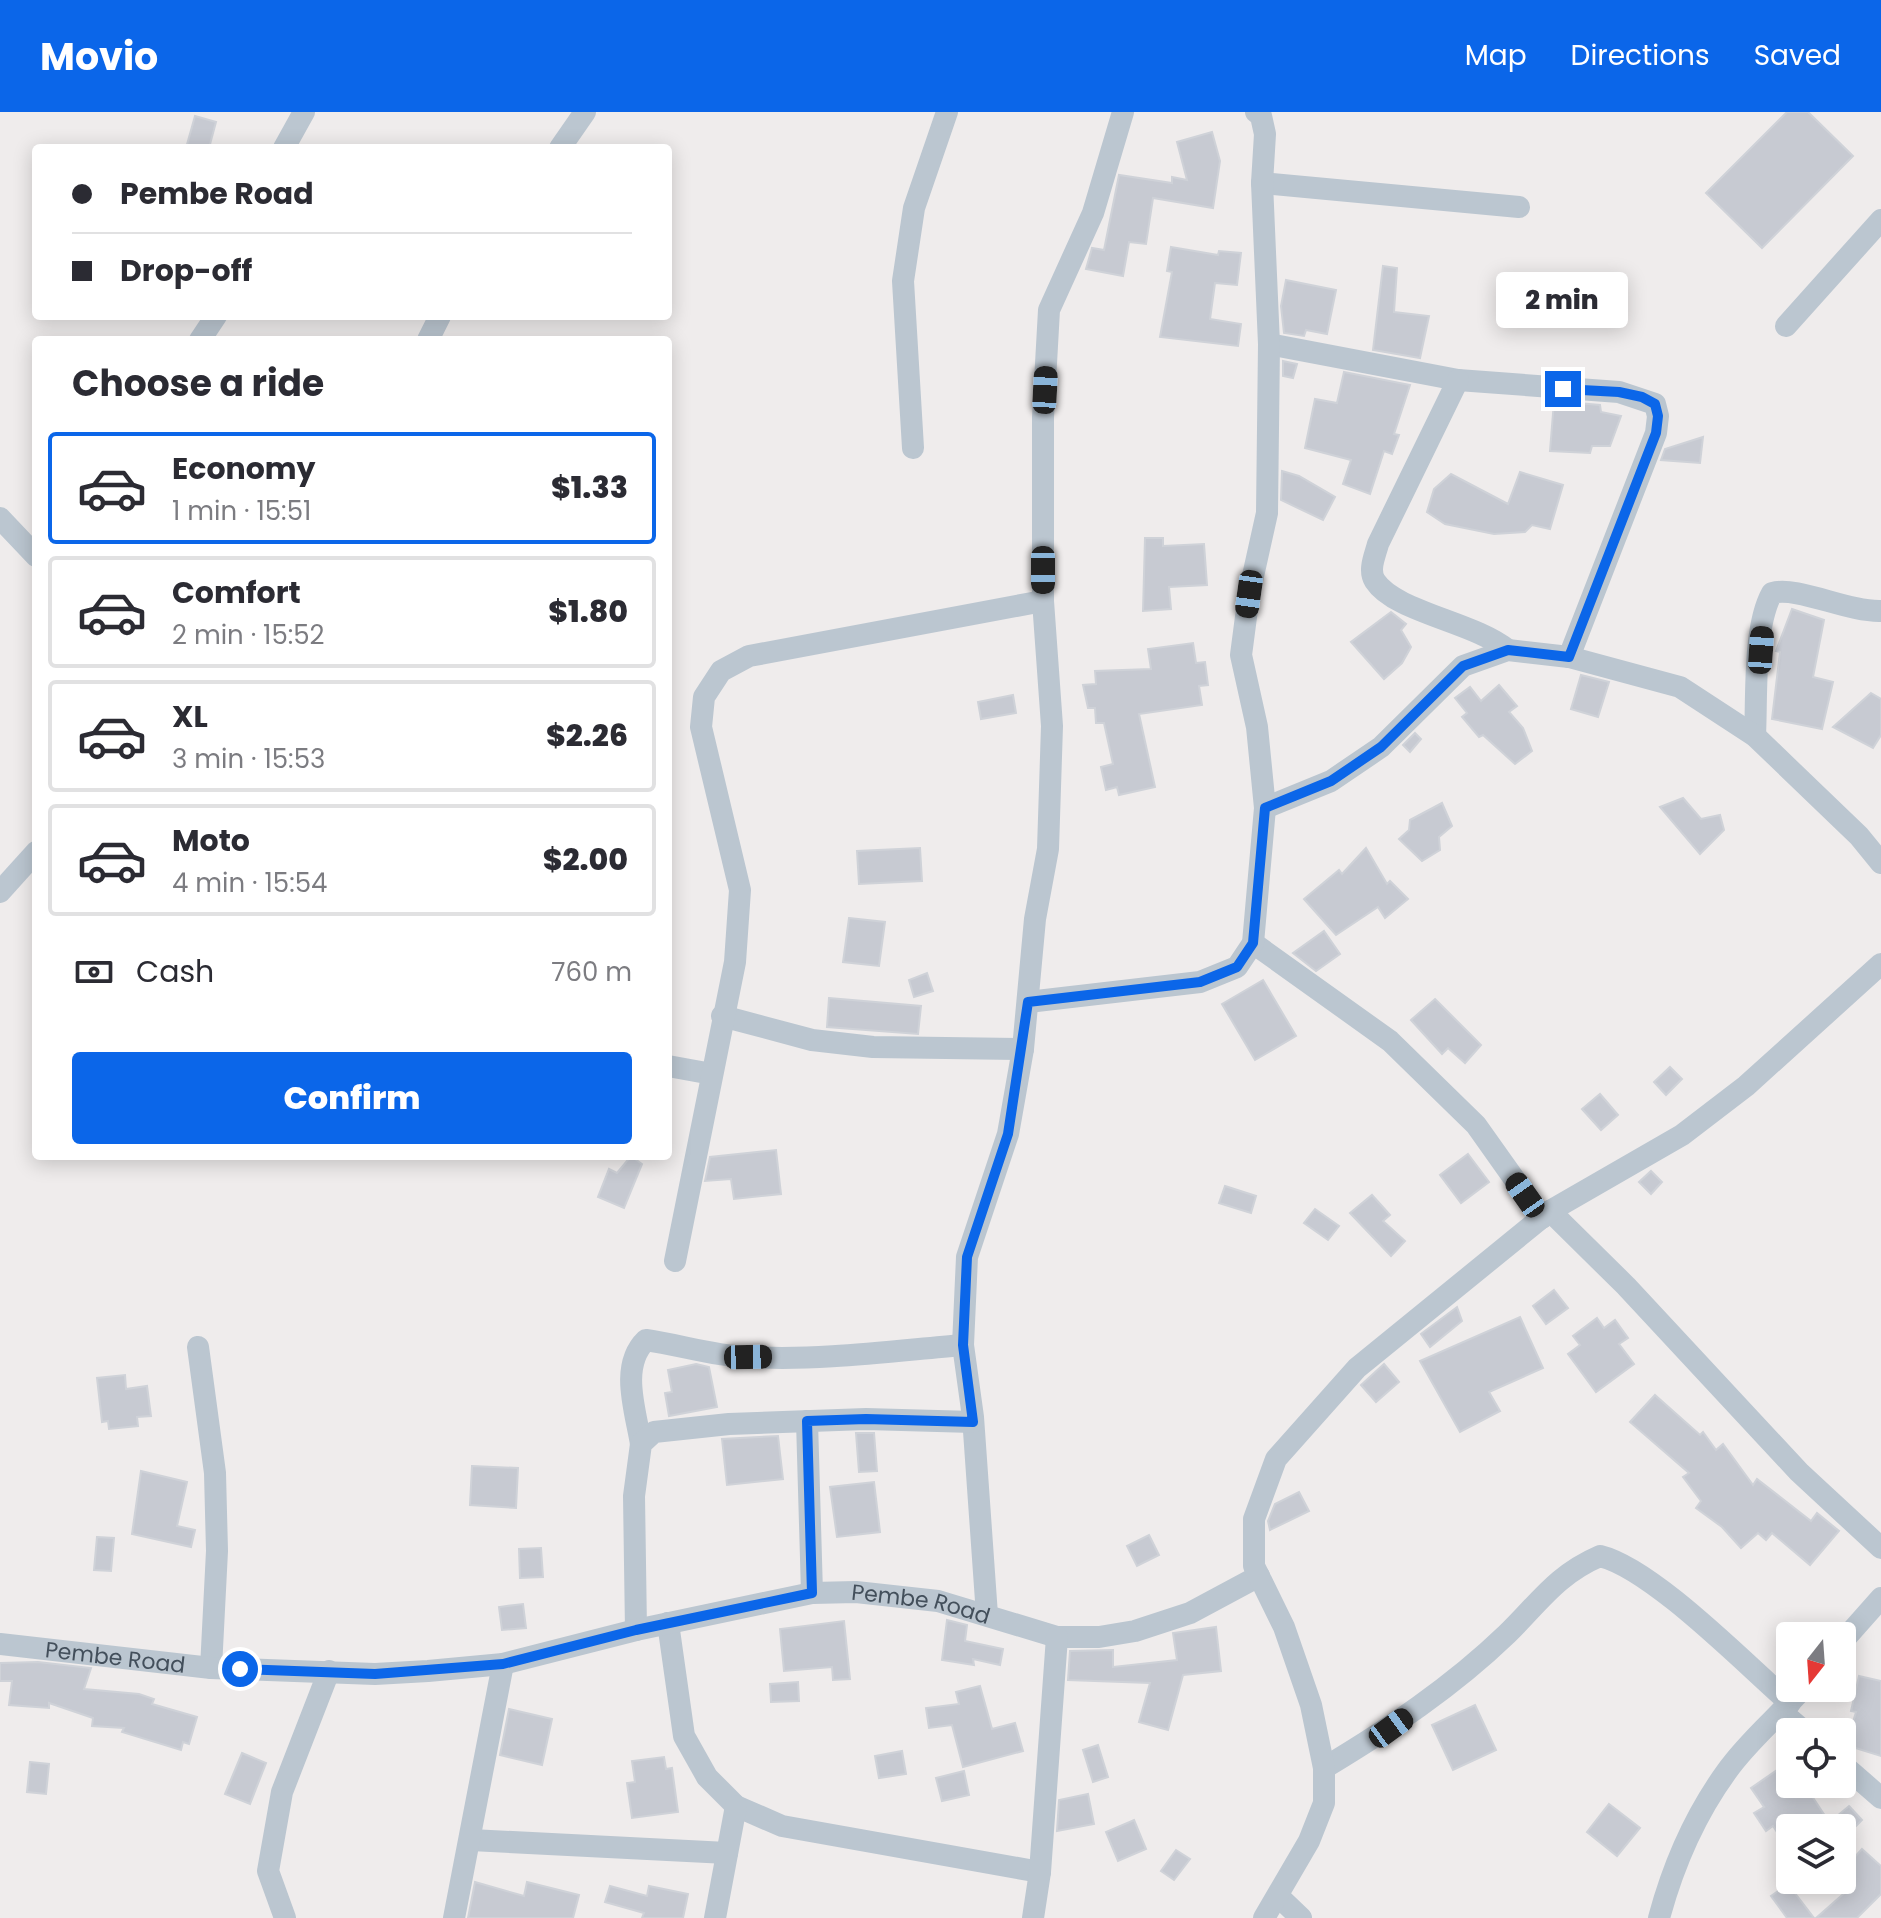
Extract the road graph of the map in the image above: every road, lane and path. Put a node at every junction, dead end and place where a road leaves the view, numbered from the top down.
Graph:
1 (304, 112) edge
2 (585, 112) edge
3 (947, 112) edge
4 (1124, 112) edge
5 (1256, 112) edge
6 (286, 144) edge
7 (563, 144) edge
8 (1262, 183) junction
9 (1519, 207) dead end
10 (1881, 220) edge
11 (1786, 326) dead end
12 (1269, 344) junction
13 (1458, 380) junction
14 (913, 448) dead end
15 (0, 518) edge
16 (32, 552) edge
17 (1043, 601) junction
18 (1881, 611) edge
19 (1508, 650) junction
20 (1569, 657) junction
21 (1755, 736) junction
22 (1265, 808) junction
23 (32, 856) edge
24 (1881, 863) edge
25 (0, 892) edge
26 (1253, 943) junction
27 (1881, 964) edge
28 (1028, 1002) junction
29 (722, 1016) junction
30 (1023, 1049) junction
31 (672, 1067) edge
32 (712, 1074) junction
33 (1546, 1214) junction
34 (675, 1261) dead end
35 (963, 1345) junction
36 (198, 1347) dead end
37 (807, 1421) junction
38 (973, 1422) junction
39 (641, 1444) junction
40 (1881, 1548) edge
41 (1259, 1576) junction
42 (812, 1593) junction
43 (1881, 1598) edge
44 (987, 1615) junction
45 (668, 1623) junction
46 (1856, 1626) edge
47 (636, 1630) junction
48 (1057, 1637) junction
49 (0, 1644) edge
50 (503, 1664) junction
51 (211, 1668) junction
52 (329, 1671) junction
53 (1776, 1688) edge
54 (1791, 1702) edge
55 (1324, 1768) junction
56 (1856, 1776) edge
57 (1881, 1798) edge
58 (736, 1806) junction
59 (471, 1840) junction
60 (727, 1853) junction
61 (1040, 1872) junction
62 (1278, 1896) junction
63 (285, 1918) edge
64 (454, 1918) edge
65 (715, 1918) edge
66 (1033, 1918) edge
67 (1264, 1918) edge
68 (1301, 1918) edge
69 (1659, 1918) edge

1 - 6 street
2 - 7 street
3 - 14 street
4 - 17 street
5 - 8 street
8 - 9 street
8 - 12 street
10 - 11 street
12 - 13 street
12 - 22 street
13 - 19 street
13 - 20 street
15 - 16 street
17 - 28 street
17 - 29 street
18 - 21 street
19 - 20 street
19 - 22 street
20 - 21 street
21 - 24 street
22 - 26 street
23 - 25 street
26 - 28 street
26 - 33 street
27 - 33 street
28 - 30 street
29 - 30 street
29 - 32 street
30 - 35 street
31 - 32 street
32 - 34 street
33 - 40 street
33 - 41 street
35 - 38 street
35 - 39 street
36 - 51 street
37 - 38 street
37 - 39 street
37 - 42 street
38 - 44 street
39 - 47 street
41 - 48 street, Pembe Road
41 - 55 street
42 - 44 street, Pembe Road
42 - 45 street, Pembe Road
43 - 46 street
44 - 48 street, Pembe Road
45 - 47 street, Pembe Road
45 - 58 street
47 - 50 street, Pembe Road
48 - 61 street
49 - 51 street, Pembe Road
50 - 52 street, Pembe Road
50 - 59 street
51 - 52 street, Pembe Road
52 - 63 street
53 - 55 street
54 - 69 street
55 - 62 street
56 - 57 street
58 - 60 street
58 - 61 street
59 - 60 street
59 - 64 street
60 - 65 street
61 - 66 street
62 - 67 street
62 - 68 street

